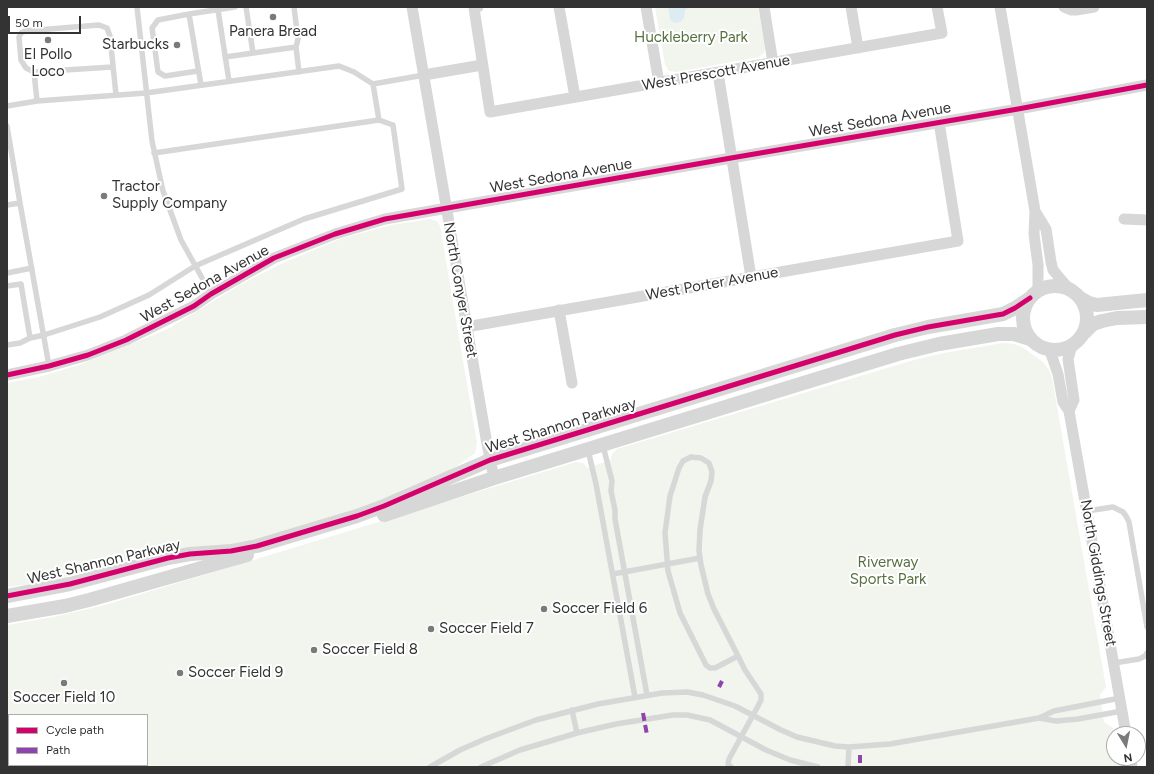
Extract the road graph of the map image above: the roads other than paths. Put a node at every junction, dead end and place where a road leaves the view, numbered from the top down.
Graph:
1 (137, 7) edge
2 (235, 7) edge
3 (246, 7) edge
4 (294, 7) edge
5 (412, 7) edge
6 (476, 7) edge
7 (559, 7) edge
8 (646, 7) edge
9 (764, 7) edge
10 (851, 7) edge
11 (937, 7) edge
12 (1000, 7) edge
13 (1064, 7) edge
14 (1094, 7) edge
15 (218, 10) junction
16 (189, 14) junction
17 (296, 47) junction
18 (858, 48) junction
19 (253, 53) junction
20 (225, 57) junction
21 (773, 63) junction
22 (482, 65) junction
23 (112, 67) junction
24 (198, 71) junction
25 (34, 72) junction
26 (299, 72) junction
27 (718, 73) junction
28 (424, 75) junction
29 (229, 82) junction
30 (659, 83) junction
31 (373, 84) junction
32 (201, 85) junction
33 (1147, 85) edge
34 (146, 93) junction
35 (116, 94) junction
36 (575, 97) junction
37 (36, 101) junction
38 (7, 106) edge
39 (1018, 109) junction
40 (379, 120) junction
41 (939, 122) junction
42 (7, 126) edge
43 (154, 153) junction
44 (731, 158) junction
45 (20, 203) junction
46 (7, 205) edge
47 (446, 208) junction
48 (1036, 212) junction
49 (1124, 219) dead end
50 (1147, 220) edge
51 (195, 266) junction
52 (32, 268) junction
53 (7, 273) edge
54 (751, 277) junction
55 (7, 286) edge
56 (1069, 289) junction
57 (211, 294) junction
58 (1034, 294) junction
59 (1082, 299) junction
60 (1147, 300) edge
61 (559, 310) junction
62 (1147, 317) edge
63 (466, 327) junction
64 (1084, 333) junction
65 (44, 335) junction
66 (30, 338) junction
67 (1030, 339) junction
68 (7, 345) edge
69 (1072, 346) junction
70 (1050, 350) junction
71 (49, 366) junction
72 (7, 375) edge
73 (572, 383) dead end
74 (686, 400) junction
75 (1069, 411) junction
76 (603, 445) junction
77 (588, 449) junction
78 (490, 460) junction
79 (494, 478) junction
80 (1087, 510) junction
81 (700, 558) junction
82 (667, 564) junction
83 (625, 572) junction
84 (612, 574) junction
85 (7, 596) edge
86 (7, 616) edge
87 (1147, 626) edge
88 (1147, 653) edge
89 (738, 656) junction
90 (1114, 663) junction
91 (647, 695) junction
92 (635, 697) junction
93 (1120, 698) junction
94 (572, 710) junction
95 (1122, 711) junction
96 (753, 715) junction
97 (1039, 718) junction
98 (1125, 726) edge
99 (577, 733) junction
100 (740, 736) junction
101 (849, 747) junction
102 (430, 767) edge
103 (481, 767) edge
104 (730, 767) edge
105 (818, 767) edge
106 (848, 767) edge

1 - 34 lane
2 - 15 lane
3 - 19 lane
4 - 17 lane
5 - 28 street, North Conyer Street
6 - 22 street
7 - 36 street
8 - 30 street
9 - 21 street
10 - 18 street
11 - 18 street, West Prescott Avenue
12 - 39 street
13 - 14 street
15 - 16 lane
15 - 20 lane
16 - 24 lane
16 - 24 lane
17 - 19 lane
17 - 26 lane
18 - 21 street, West Prescott Avenue
19 - 20 lane
20 - 29 lane
21 - 27 street, West Prescott Avenue
22 - 28 street
22 - 36 street, West Prescott Avenue
23 - 25 lane
23 - 25 lane
23 - 35 lane
24 - 32 lane
25 - 37 lane
26 - 29 lane
26 - 31 lane
27 - 30 street, West Prescott Avenue
27 - 44 street
28 - 31 lane
28 - 47 street, North Conyer Street
29 - 32 lane
30 - 36 street, West Prescott Avenue
31 - 40 lane
32 - 34 lane
33 - 39 street, West Sedona Avenue
34 - 35 lane
34 - 43 lane
35 - 37 lane
37 - 38 lane
39 - 41 street, West Sedona Avenue
39 - 48 street
40 - 43 lane
40 - 51 lane
41 - 44 street, West Sedona Avenue
41 - 54 street, West Porter Avenue
42 - 45 lane
43 - 51 lane
44 - 47 street, West Sedona Avenue
44 - 54 street
45 - 46 lane
45 - 52 lane
47 - 57 street, West Sedona Avenue
47 - 63 street, North Conyer Street
48 - 56 street
48 - 58 street
49 - 50 street
51 - 57 lane
51 - 65 lane
52 - 53 lane
52 - 65 lane
54 - 61 street, West Porter Avenue
55 - 66 lane
56 - 58 street
56 - 59 street
57 - 71 street, West Sedona Avenue
58 - 67 street
58 - 74 street, West Shannon Parkway
59 - 60 street
59 - 64 street
61 - 63 street, West Porter Avenue
61 - 73 street
62 - 64 street
63 - 78 street, North Conyer Street
64 - 69 street
65 - 66 lane
65 - 71 lane
66 - 68 lane
67 - 70 street
67 - 76 street, West Shannon Parkway
69 - 70 street
69 - 75 street, North Giddings Street
70 - 75 street, North Giddings Street
71 - 72 street, West Sedona Avenue
74 - 77 street
74 - 78 street, West Shannon Parkway
75 - 80 street, North Giddings Street
76 - 77 street, West Shannon Parkway
76 - 83 lane
77 - 79 street, West Shannon Parkway
77 - 84 lane
78 - 79 street, North Conyer Street
78 - 85 street, West Shannon Parkway
79 - 86 street, West Shannon Parkway
80 - 87 lane
80 - 90 street, North Giddings Street
81 - 82 lane
81 - 82 lane
81 - 89 lane
82 - 83 lane
82 - 89 lane
83 - 84 lane
83 - 91 lane
84 - 92 lane
88 - 90 lane
89 - 96 lane
90 - 93 street, North Giddings Street
91 - 92 lane
91 - 96 lane
92 - 94 lane
93 - 95 street, North Giddings Street
93 - 97 lane
94 - 99 lane
94 - 102 lane
95 - 97 lane
95 - 98 street, North Giddings Street
96 - 100 lane
96 - 101 lane
97 - 101 lane
99 - 100 lane
99 - 103 lane
100 - 104 lane
100 - 105 lane
101 - 106 lane

